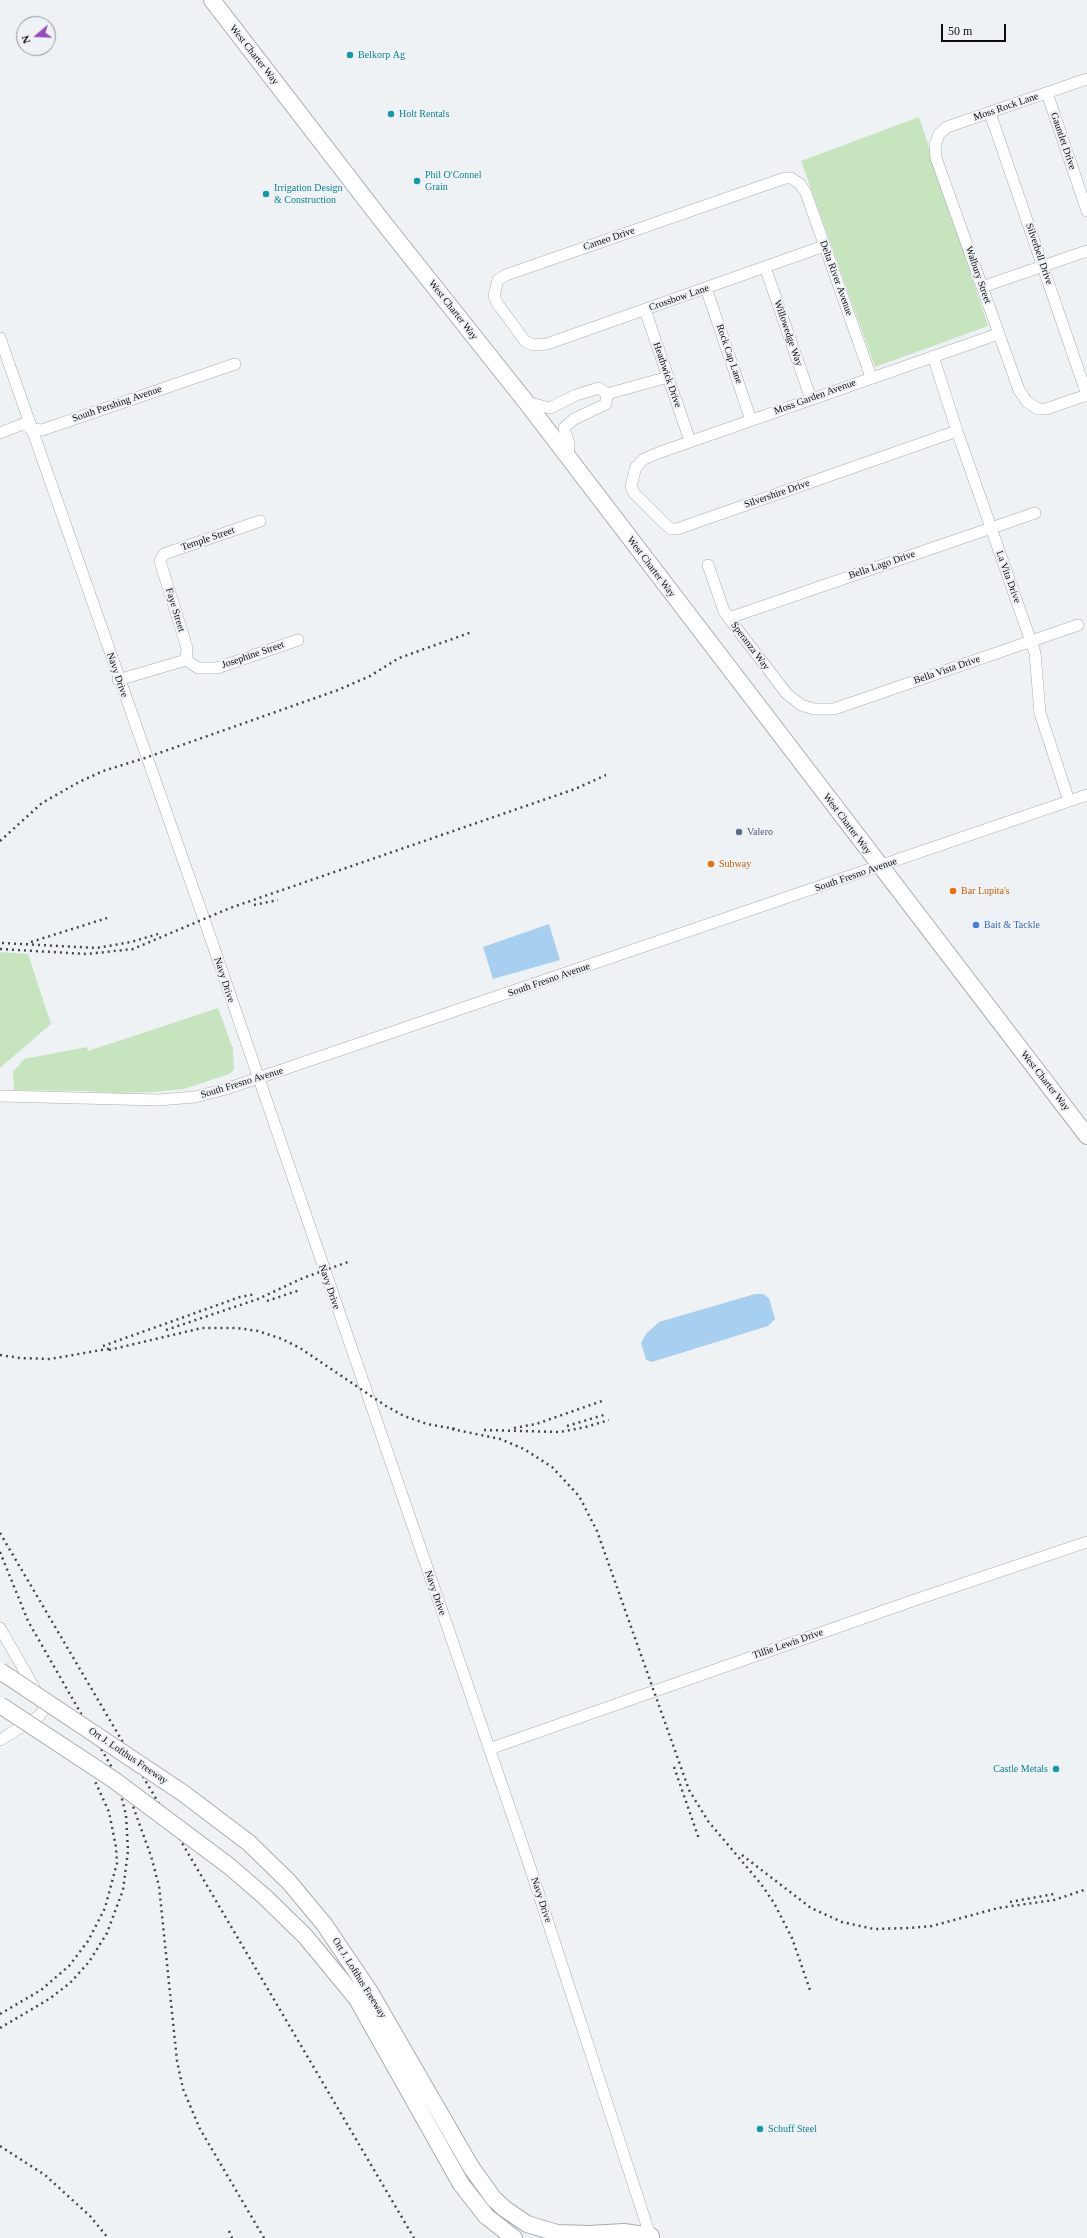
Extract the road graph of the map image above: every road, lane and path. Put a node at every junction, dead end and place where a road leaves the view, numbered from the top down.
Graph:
1 (212, 0) edge
2 (1087, 78) edge
3 (1047, 93) junction
4 (990, 113) junction
5 (935, 146) joint
6 (797, 181) joint
7 (1087, 211) edge
8 (824, 246) junction
9 (1087, 251) edge
10 (765, 267) junction
11 (1044, 267) junction
12 (982, 286) junction
13 (706, 288) junction
14 (645, 310) junction
15 (998, 334) junction
16 (0, 338) edge
17 (533, 345) joint
18 (933, 356) junction
19 (235, 364) dead end
20 (668, 377) junction
21 (871, 377) junction
22 (607, 394) junction
23 (1087, 395) edge
24 (811, 399) junction
25 (526, 402) junction
26 (751, 420) junction
27 (31, 430) junction
28 (957, 431) junction
29 (0, 433) edge
30 (690, 441) junction
31 (568, 458) junction
32 (636, 467) joint
33 (1035, 513) dead end
34 (260, 521) dead end
35 (990, 528) junction
36 (160, 561) joint
37 (708, 565) dead end
38 (729, 618) junction
39 (1078, 625) dead end
40 (298, 640) dead end
41 (1031, 642) junction
42 (186, 660) junction
43 (118, 680) junction
44 (814, 709) joint
45 (1087, 795) edge
46 (1068, 802) junction
47 (880, 868) junction
48 (257, 1080) junction
49 (0, 1096) edge
50 (1087, 1136) edge
51 (1087, 1542) edge
52 (0, 1628) edge
53 (0, 1671) edge
54 (0, 1705) edge
55 (0, 1740) edge
56 (489, 1749) junction
57 (363, 1996) junction
58 (650, 2237) edge
59 (514, 2238) edge

1 - 25 highway, West Charter Way
2 - 3 street, Moss Rock Lane
3 - 4 street, Moss Rock Lane
3 - 7 street, Gauntlet Drive
4 - 5 street, Moss Rock Lane
4 - 11 street, Silverbell Drive
5 - 12 street, Walbury Street
6 - 8 street, Delta River Avenue
6 - 17 street, Cameo Drive
8 - 10 street, Crossbow Lane
8 - 21 street, Delta River Avenue
9 - 11 street
10 - 13 street, Crossbow Lane
10 - 24 street, Willowedge Way
11 - 12 street
11 - 23 street, Silverbell Drive
12 - 15 street, Walbury Street
13 - 14 street, Crossbow Lane
13 - 26 street, Rock Cap Lane
14 - 17 street, Crossbow Lane
14 - 20 street, Heathwick Drive
15 - 18 street, Moss Garden Avenue
15 - 23 street, Walbury Street
16 - 27 street, Navy Drive
18 - 21 street, Moss Garden Avenue
18 - 28 street, La Vita Drive
19 - 27 street, South Pershing Avenue
20 - 22 street
20 - 30 street, Heathwick Drive
21 - 24 street, Moss Garden Avenue
22 - 25 street
22 - 31 street
24 - 26 street, Moss Garden Avenue
25 - 31 highway, West Charter Way
26 - 30 street, Moss Garden Avenue
27 - 29 street, South Pershing Avenue
27 - 43 street, Navy Drive
28 - 32 street, Silvershire Drive
28 - 35 street, La Vita Drive
30 - 32 street, Moss Garden Avenue
31 - 47 highway, West Charter Way
33 - 35 street, Bella Lago Drive
34 - 36 street, Temple Street
35 - 38 street, Bella Lago Drive
35 - 41 street, La Vita Drive
36 - 42 street, Faye Street
37 - 38 street, Speranza Way
38 - 44 street, Speranza Way
39 - 41 street, Bella Vista Drive
40 - 42 street, Josephine Street
41 - 44 street, Bella Vista Drive
41 - 46 street, La Vita Drive
42 - 43 street
43 - 48 street, Navy Drive
45 - 46 street, South Fresno Avenue
46 - 47 street, South Fresno Avenue
47 - 48 street, South Fresno Avenue
47 - 50 highway, West Charter Way
48 - 49 street, South Fresno Avenue
48 - 56 street, Navy Drive
51 - 56 street, Tillie Lewis Drive
52 - 55 street
53 - 57 highway, Ort J. Lofthus Freeway, bridge
54 - 57 highway, Ort J. Lofthus Freeway, bridge
56 - 58 street, Navy Drive
57 - 58 highway, Ort J. Lofthus Freeway
57 - 59 highway, Ort J. Lofthus Freeway

